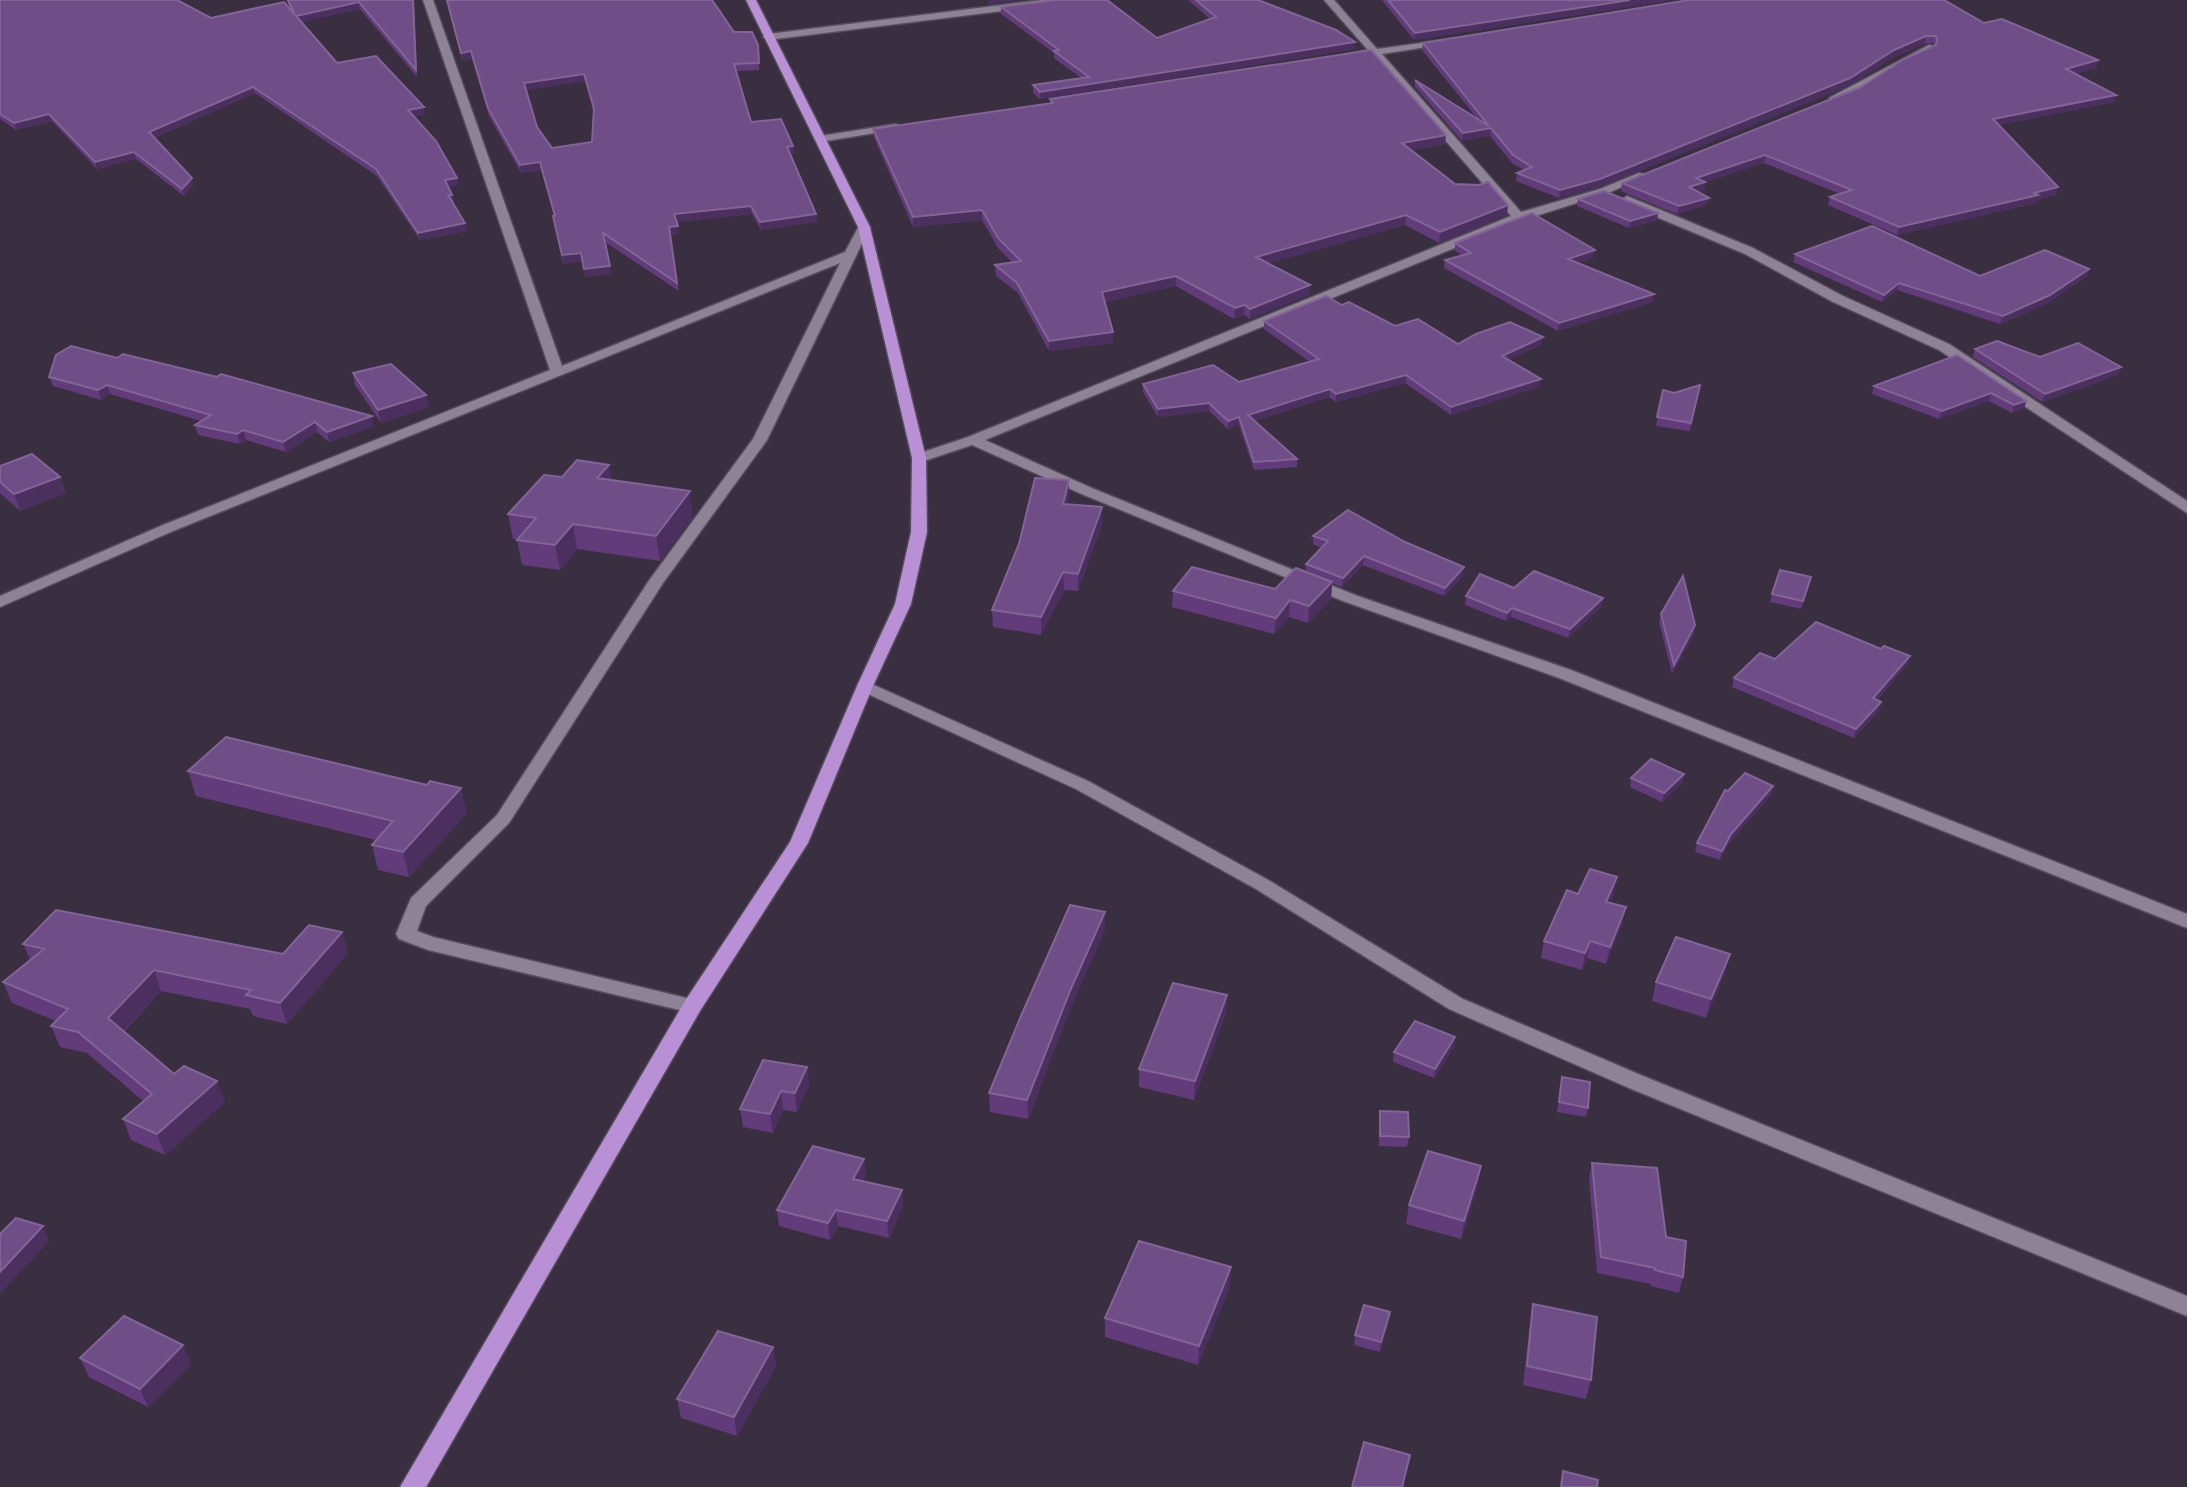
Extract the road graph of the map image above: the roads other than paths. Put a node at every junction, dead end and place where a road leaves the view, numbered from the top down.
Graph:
1 (429, 0) edge
2 (751, 0) edge
3 (1067, 0) edge
4 (1329, 0) edge
5 (768, 37) junction
6 (1455, 40) edge
7 (1929, 48) edge
8 (1375, 52) junction
9 (1334, 58) edge
10 (1817, 105) edge
11 (915, 124) edge
12 (820, 139) junction
13 (1654, 171) edge
14 (1604, 191) junction
15 (1519, 217) junction
16 (864, 227) junction
17 (850, 255) junction
18 (557, 371) junction
19 (973, 440) junction
20 (919, 458) junction
21 (2187, 508) edge
22 (0, 602) edge
23 (865, 686) junction
24 (2187, 921) edge
25 (692, 1006) junction
26 (2187, 1307) edge
27 (413, 1487) edge

1 - 18 street
2 - 5 main road
3 - 5 street
4 - 8 street
5 - 12 main road
6 - 8 street
7 - 10 street
8 - 9 street
8 - 15 street
11 - 12 street
12 - 16 main road
13 - 14 street
14 - 15 street
14 - 21 street
15 - 19 street
16 - 17 street
16 - 20 main road
17 - 18 street
17 - 25 street
18 - 22 street
19 - 20 street
19 - 24 street
20 - 23 main road
23 - 25 main road
23 - 26 street
25 - 27 main road

